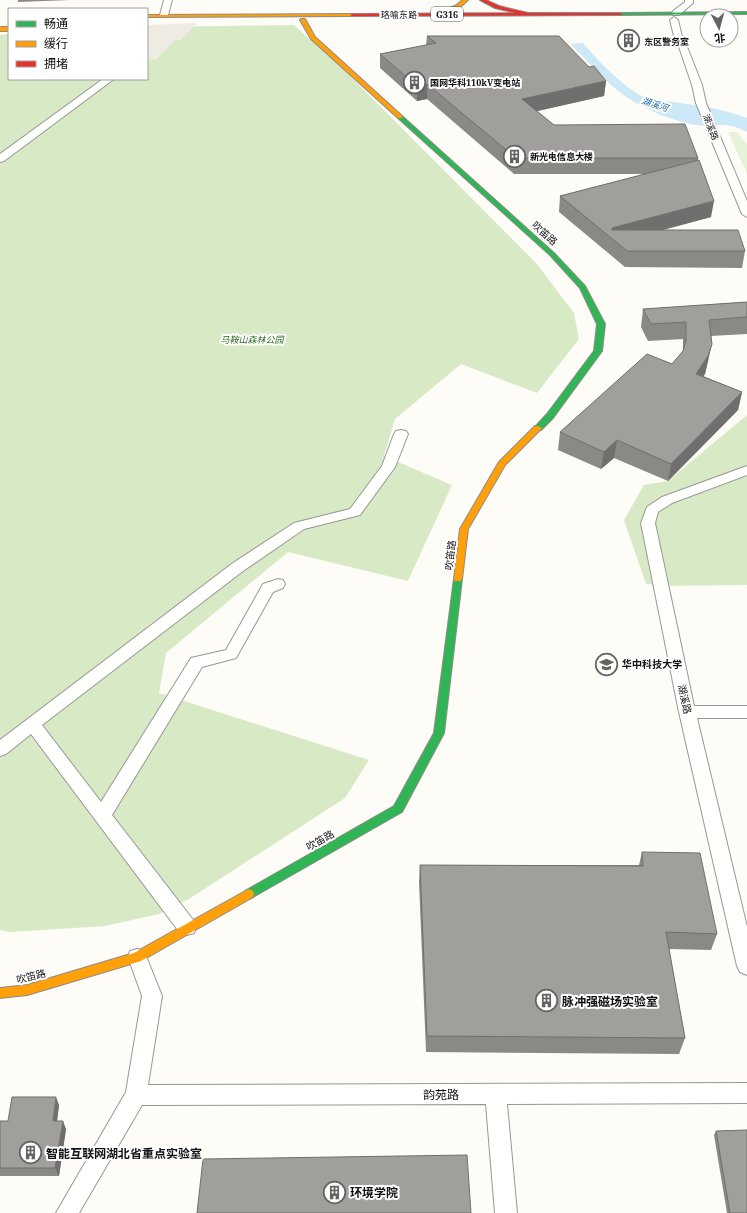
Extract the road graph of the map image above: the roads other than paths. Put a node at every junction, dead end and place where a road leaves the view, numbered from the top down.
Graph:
1 (168, 0) edge
2 (466, 0) edge
3 (482, 0) edge
4 (689, 0) edge
5 (747, 13) edge
6 (437, 14) junction
7 (527, 14) junction
8 (148, 16) edge
9 (675, 16) junction
10 (699, 19) edge
11 (166, 20) junction
12 (303, 20) junction
13 (148, 22) edge
14 (108, 80) edge
15 (0, 159) edge
16 (747, 214) edge
17 (401, 434) dead end
18 (747, 470) edge
19 (278, 584) dead end
20 (687, 712) junction
21 (747, 712) edge
22 (32, 724) junction
23 (0, 749) edge
24 (102, 816) junction
25 (187, 927) junction
26 (137, 957) junction
27 (747, 966) edge
28 (0, 993) edge
29 (747, 1093) edge
30 (496, 1094) junction
31 (136, 1095) junction
32 (67, 1213) edge
33 (506, 1213) edge

1 - 11 street
2 - 6 main road
3 - 7 main road
4 - 9 street
5 - 9 main road, 珞喻东路 / G316
6 - 7 main road, 珞喻东路 / G316
6 - 11 main road, 珞喻东路 / G316
7 - 9 main road, 珞喻东路 / G316
8 - 11 main road, 珞喻东路 / G316
9 - 10 main road, 珞喻东路 / G316
9 - 12 main road, 珞喻东路 / G316
9 - 16 street, 湖溪路
11 - 12 main road, 珞喻东路 / G316
11 - 13 main road, 珞喻东路 / G316
12 - 25 main road, 吹笛路
14 - 15 street
17 - 22 street
18 - 20 street, 湖溪路
19 - 24 street
20 - 21 street
20 - 27 street, 湖溪路
22 - 23 street
22 - 24 street
24 - 25 street
25 - 26 main road, 吹笛路
26 - 28 main road, 吹笛路
26 - 31 street
29 - 30 street, 韵苑路
30 - 31 street, 韵苑路
30 - 33 street
31 - 32 street

